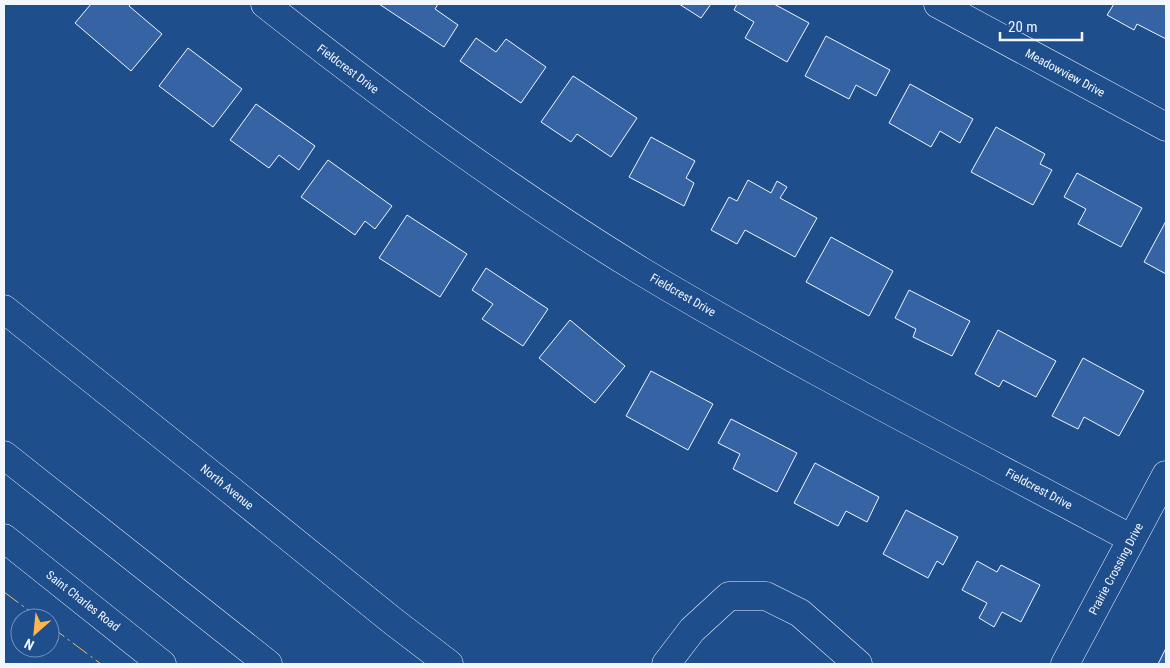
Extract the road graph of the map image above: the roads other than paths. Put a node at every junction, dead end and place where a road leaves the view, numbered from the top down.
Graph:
1 (265, 4) edge
2 (938, 4) edge
3 (1166, 127) edge
4 (4, 309) edge
5 (4, 455) edge
6 (1166, 474) edge
7 (4, 538) edge
8 (1132, 539) junction
9 (162, 664) edge
10 (268, 664) edge
11 (449, 664) edge
12 (666, 664) edge
13 (858, 664) edge
14 (1065, 664) edge

1 - 8 street, Fieldcrest Drive
2 - 3 street, Meadowview Drive
4 - 11 street, North Avenue
5 - 10 street
6 - 8 street, Prairie Crossing Drive
7 - 9 street, Saint Charles Road
8 - 14 street, Prairie Crossing Drive
12 - 13 street

